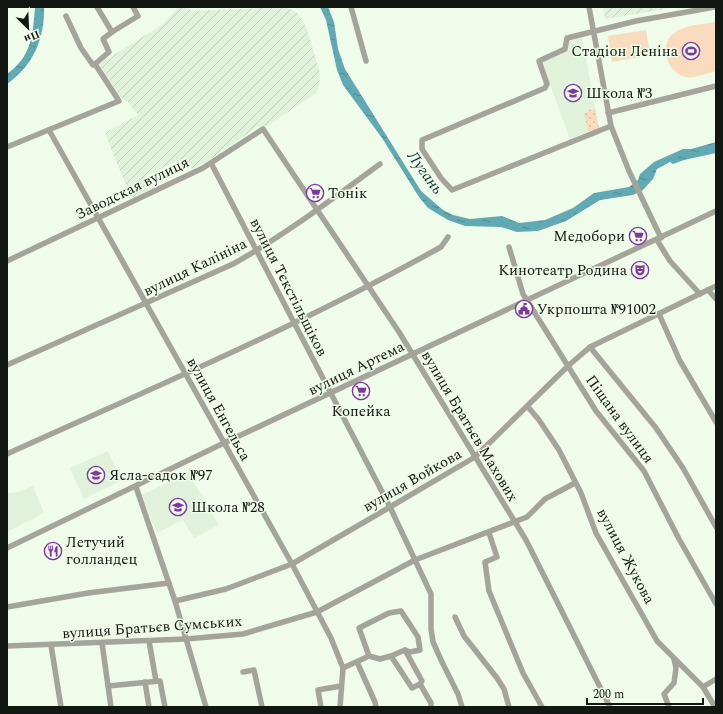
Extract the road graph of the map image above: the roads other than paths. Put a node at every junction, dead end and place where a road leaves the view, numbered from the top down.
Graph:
1 (97, 7) edge
2 (133, 7) edge
3 (351, 7) edge
4 (589, 7) edge
5 (715, 7) edge
6 (66, 16) dead end
7 (593, 31) junction
8 (112, 32) junction
9 (366, 61) dead end
10 (95, 64) junction
11 (716, 86) edge
12 (608, 113) junction
13 (611, 126) junction
14 (263, 129) joint
15 (49, 130) junction
16 (7, 147) edge
17 (211, 163) junction
18 (380, 164) dead end
19 (318, 209) junction
20 (716, 212) edge
21 (97, 219) junction
22 (448, 237) dead end
23 (659, 239) junction
24 (509, 247) dead end
25 (257, 250) junction
26 (7, 261) edge
27 (716, 286) edge
28 (370, 287) junction
29 (708, 290) junction
30 (700, 294) junction
31 (716, 299) edge
32 (528, 300) junction
33 (145, 304) junction
34 (659, 314) junction
35 (295, 324) junction
36 (590, 347) junction
37 (412, 354) junction
38 (7, 365) edge
39 (568, 366) junction
40 (186, 373) junction
41 (330, 394) junction
42 (528, 407) junction
43 (716, 422) edge
44 (224, 443) junction
45 (7, 454) edge
46 (476, 457) junction
47 (576, 482) junction
48 (136, 487) junction
49 (390, 507) junction
50 (514, 522) junction
51 (716, 527) edge
52 (489, 533) junction
53 (7, 548) edge
54 (415, 560) junction
55 (292, 564) junction
56 (168, 583) junction
57 (175, 601) junction
58 (716, 604) edge
59 (7, 607) edge
60 (317, 612) junction
61 (455, 617) dead end
62 (186, 640) junction
63 (149, 641) junction
64 (102, 643) junction
65 (51, 645) junction
66 (7, 646) edge
67 (405, 650) junction
68 (369, 656) junction
69 (391, 656) junction
70 (674, 658) junction
71 (357, 662) junction
72 (343, 668) junction
73 (243, 672) dead end
74 (156, 680) junction
75 (716, 680) edge
76 (145, 682) junction
77 (420, 684) junction
78 (108, 686) junction
79 (341, 686) junction
80 (703, 687) junction
81 (61, 707) edge
82 (111, 707) edge
83 (149, 707) edge
84 (165, 707) edge
85 (206, 707) edge
86 (262, 707) edge
87 (322, 707) edge
88 (340, 707) edge
89 (376, 707) edge
90 (431, 707) edge
91 (462, 707) edge
92 (509, 707) edge
93 (542, 707) edge
94 (610, 707) edge
95 (669, 707) edge
96 (715, 707) edge

1 - 8 street
2 - 8 street
3 - 9 street
4 - 7 street
5 - 7 street
6 - 10 street
7 - 12 street
7 - 13 street
8 - 10 street
10 - 15 street
11 - 12 street
12 - 13 street
13 - 23 street
14 - 17 street, Заводская вулиця
14 - 19 street, вулиця Братьєв Махових
15 - 16 street
15 - 21 street, вулиця Енгельса
17 - 21 street, Заводская вулиця
17 - 25 street, вулиця Тєкстільщіков
18 - 19 street, вулиця Калініна
19 - 25 street, вулиця Калініна
19 - 28 street, вулиця Братьєв Махових
20 - 23 street, вулиця Артема
21 - 26 street, Заводская вулиця
21 - 33 street, вулиця Енгельса
22 - 28 street
23 - 30 street
23 - 32 street, вулиця Артема
24 - 32 street, Піщана вулиця
25 - 33 street, вулиця Калініна
25 - 35 street, вулиця Тєкстільщіков
27 - 29 street, вулиця Войкова
28 - 35 street
28 - 37 street, вулиця Братьєв Махових
29 - 30 street, вулиця Войкова
29 - 31 street
30 - 34 street, вулиця Войкова
32 - 37 street, вулиця Артема
32 - 39 street, Піщана вулиця
33 - 38 street, вулиця Калініна
33 - 40 street, вулиця Енгельса
34 - 36 street, вулиця Войкова
34 - 43 street
35 - 40 street
35 - 41 street, вулиця Тєкстільщіков
36 - 39 street, вулиця Войкова
36 - 51 street
37 - 41 street, вулиця Артема
37 - 46 street, вулиця Братьєв Махових
39 - 42 street, вулиця Войкова
39 - 58 street, Піщана вулиця
40 - 44 street, вулиця Енгельса
40 - 45 street
41 - 44 street, вулиця Артема
41 - 49 street, вулиця Тєкстільщіков
42 - 46 street, вулиця Войкова
42 - 47 street, вулиця Жукова
44 - 48 street, вулиця Артема
44 - 55 street, вулиця Енгельса
46 - 49 street, вулиця Войкова
46 - 50 street, вулиця Братьєв Махових
47 - 50 street, вулиця Братьєв Сумських
47 - 70 street, вулиця Жукова
48 - 53 street, вулиця Артема
48 - 56 street
49 - 54 street, вулиця Тєкстільщіков
49 - 55 street, вулиця Войкова
50 - 52 street, вулиця Братьєв Сумських
50 - 94 street, вулиця Братьєв Махових
52 - 54 street, вулиця Братьєв Сумських
52 - 93 street
54 - 60 street, вулиця Братьєв Сумських
54 - 91 street, вулиця Тєкстільщіков
55 - 57 street, вулиця Войкова
55 - 60 street, вулиця Енгельса
56 - 57 street
56 - 59 street
57 - 62 street
60 - 62 street, вулиця Братьєв Сумських
60 - 72 street, вулиця Енгельса
61 - 92 street
62 - 63 street, вулиця Братьєв Сумських
62 - 85 street
63 - 64 street, вулиця Братьєв Сумських
63 - 74 street
64 - 65 street, вулиця Братьєв Сумських
64 - 78 street
65 - 66 street, вулиця Братьєв Сумських
65 - 81 street
67 - 68 street
67 - 69 street
67 - 77 street
68 - 69 street
68 - 71 street
69 - 77 street
70 - 80 street, вулиця Жукова
70 - 95 street
71 - 72 street
71 - 89 street
72 - 79 street, вулиця Енгельса
73 - 86 street
74 - 76 street
74 - 84 street
75 - 80 street
76 - 78 street
76 - 83 street
77 - 90 street
78 - 82 street
79 - 87 street
79 - 88 street, вулиця Енгельса
80 - 96 street, вулиця Жукова

